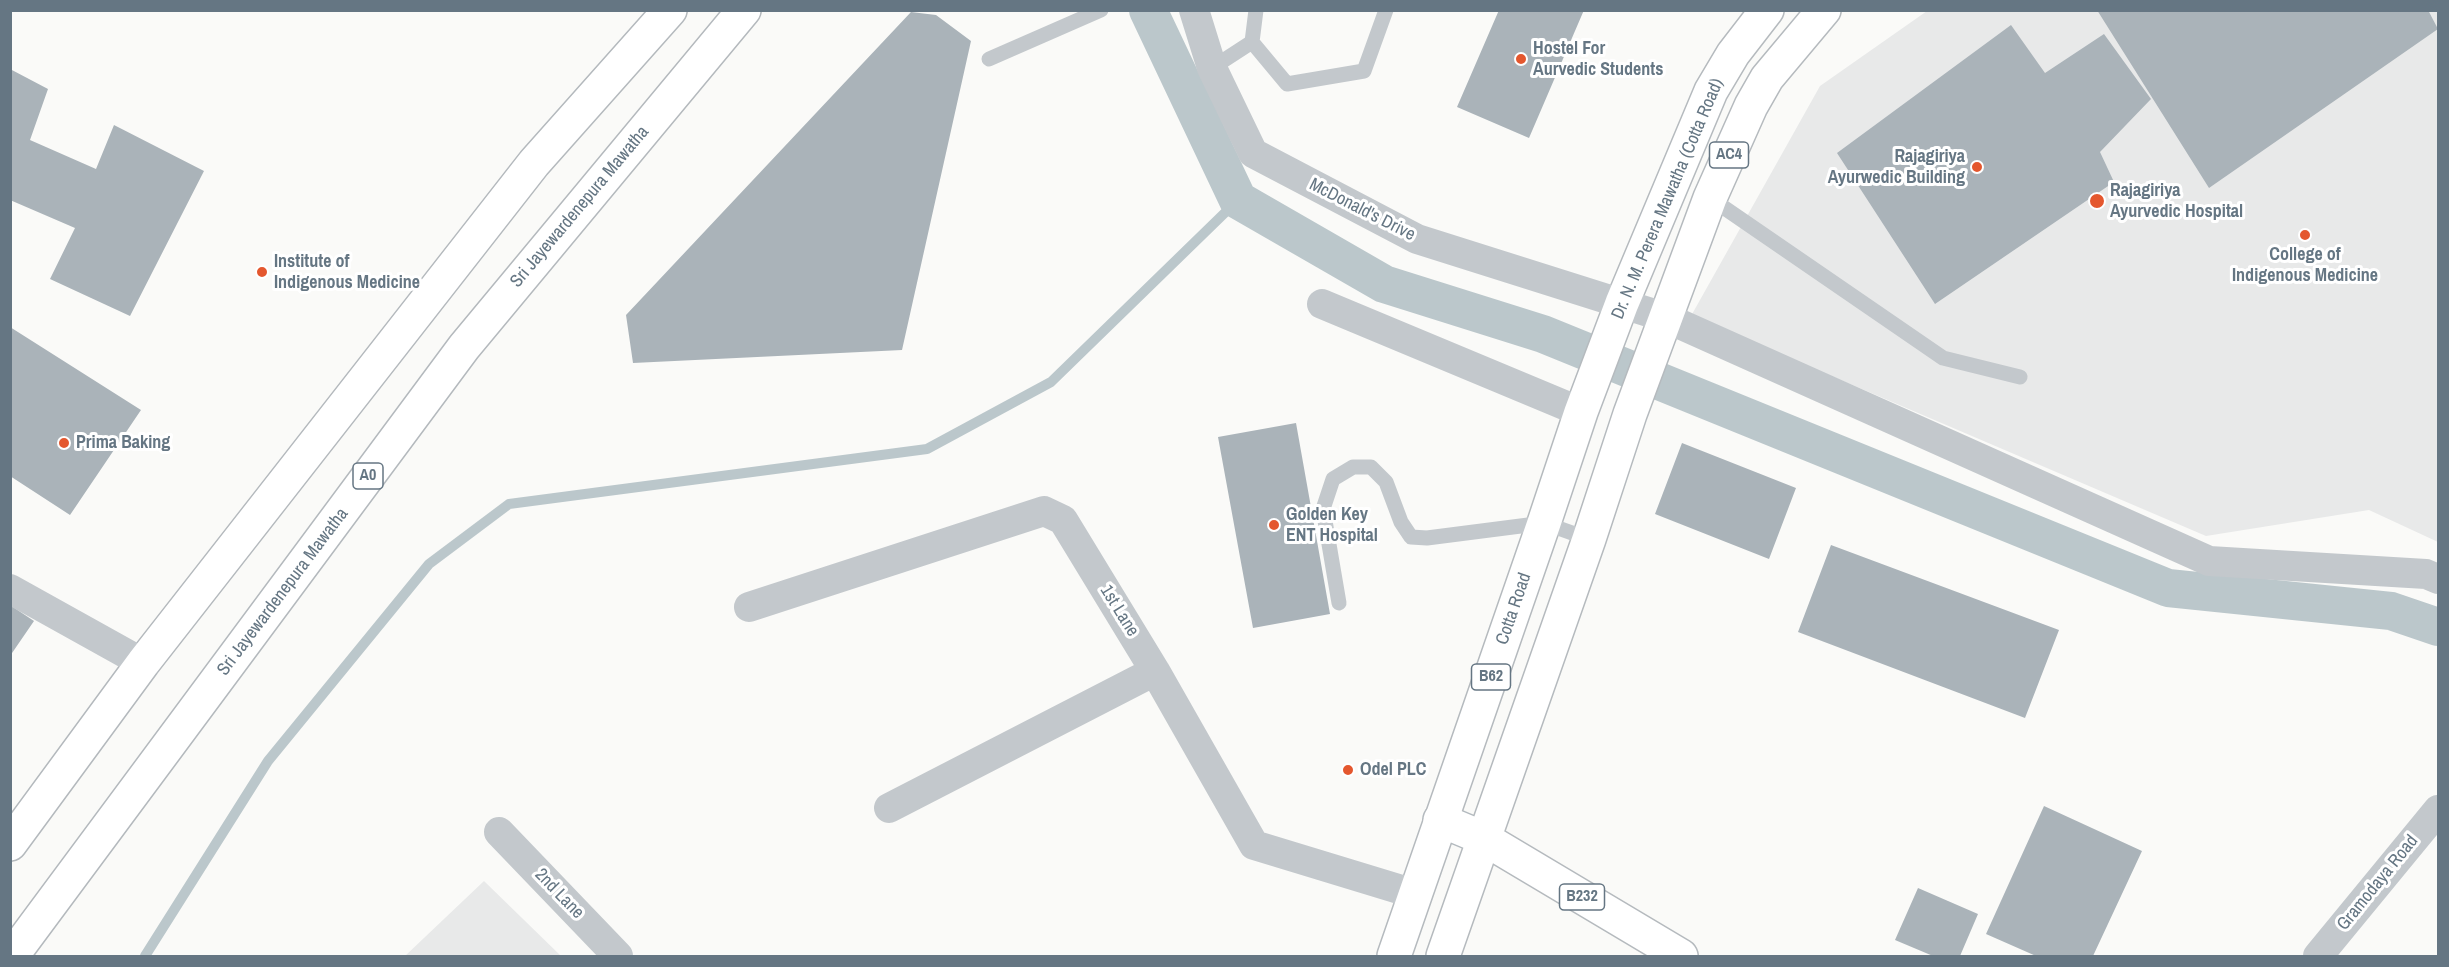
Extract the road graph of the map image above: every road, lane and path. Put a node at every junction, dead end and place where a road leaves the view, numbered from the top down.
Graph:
1 (670, 10) edge
2 (744, 10) edge
3 (1101, 10) edge
4 (1194, 10) edge
5 (1256, 10) edge
6 (1386, 10) edge
7 (1767, 10) edge
8 (1824, 10) edge
9 (1252, 42) junction
10 (988, 59) dead end
11 (1212, 68) junction
12 (1710, 198) junction
13 (1622, 303) junction
14 (1322, 304) dead end
15 (1664, 317) junction
16 (2020, 377) dead end
17 (1583, 404) junction
18 (1630, 414) joint
19 (1544, 523) junction
20 (1589, 539) junction
21 (2439, 579) edge
22 (10, 589) edge
23 (1339, 603) dead end
24 (749, 607) dead end
25 (143, 663) junction
26 (1155, 671) junction
27 (889, 808) dead end
28 (2439, 810) edge
29 (1440, 820) junction
30 (499, 832) dead end
31 (1483, 838) junction
32 (10, 844) edge
33 (1415, 894) junction
34 (12, 957) edge
35 (618, 957) edge
36 (1394, 957) edge
37 (1443, 957) edge
38 (1681, 957) edge
39 (2318, 957) edge

1 - 25 main road
2 - 34 main road, Sri Jayewardenepura Mawatha / A0
3 - 10 lane
4 - 11 street, McDonald's Drive
5 - 9 lane
6 - 9 lane
7 - 13 main road, Dr. N. M. Perera Mawatha (Cotta Road) / AC4
8 - 12 main road, AC4
9 - 11 lane
11 - 13 street, McDonald's Drive
12 - 15 main road, AC4
12 - 16 lane
13 - 15 street, McDonald's Drive
13 - 17 main road, Dr. N. M. Perera Mawatha (Cotta Road) / AC4
14 - 17 street
15 - 18 main road, AC4
15 - 21 street, McDonald's Drive
17 - 19 main road, Cotta Road / B62
18 - 20 main road, B62
19 - 20 lane
19 - 23 lane
19 - 29 main road, Cotta Road / B62
20 - 31 main road, B62
22 - 25 street
24 - 26 street, 1st Lane
25 - 32 main road
26 - 27 street
26 - 33 street, 1st Lane
28 - 39 street, Gramodaya Road
29 - 31 main road
29 - 33 main road, Cotta Road / B62
30 - 35 street, 2nd Lane
31 - 37 main road, B62
31 - 38 main road, B232
33 - 36 main road, Cotta Road / B62

